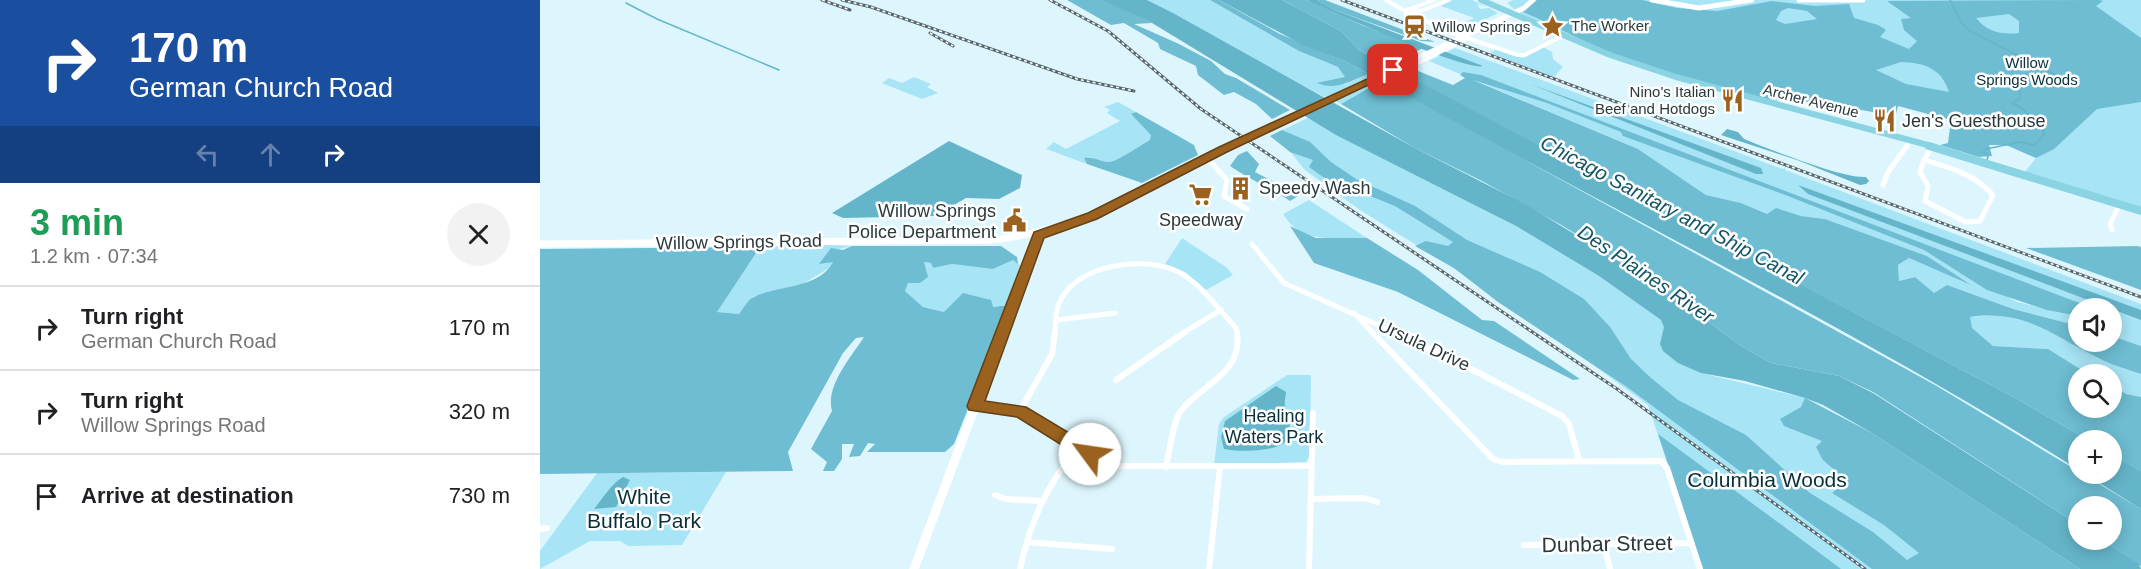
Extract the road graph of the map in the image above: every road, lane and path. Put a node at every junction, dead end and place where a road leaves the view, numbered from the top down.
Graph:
1 (1386, 0) edge
2 (1391, 0) edge
3 (1434, 0) edge
4 (1449, 0) edge
5 (1480, 0) edge
6 (1533, 0) edge
7 (1652, 0) edge
8 (1752, 0) edge
9 (1799, 0) edge
10 (1863, 0) edge
11 (1490, 4) junction
12 (1420, 5) junction
13 (1408, 9) junction
14 (1426, 9) junction
15 (1416, 13) junction
16 (1511, 14) junction
17 (1499, 18) junction
18 (1469, 34) junction
19 (1562, 36) junction
20 (1420, 62) dead end
21 (1910, 141) junction
22 (1930, 148) junction
23 (1206, 157) junction
24 (1926, 160) junction
25 (1883, 185) dead end
26 (2120, 204) junction
27 (1247, 209) dead end
28 (2141, 211) edge
29 (2112, 230) dead end
30 (1039, 235) junction
31 (540, 244) edge
32 (1252, 244) dead end
33 (1221, 310) junction
34 (1115, 313) dead end
35 (1354, 313) junction
36 (1057, 320) junction
37 (1116, 380) dead end
38 (975, 406) junction
39 (1020, 411) junction
40 (1313, 413) dead end
41 (1078, 447) junction
42 (1579, 460) junction
43 (1311, 466) junction
44 (1166, 467) junction
45 (1220, 467) junction
46 (995, 495) dead end
47 (1311, 499) junction
48 (1041, 501) junction
49 (1377, 502) dead end
50 (1027, 542) junction
51 (1691, 543) junction
52 (1524, 545) dead end
53 (1604, 545) junction
54 (1112, 549) dead end
55 (914, 569) edge
56 (1020, 569) edge
57 (1209, 569) edge
58 (1309, 569) edge
59 (1610, 569) edge
60 (1700, 569) edge

1 - 13 street
2 - 13 street
3 - 12 street
4 - 14 street
5 - 11 main road, Archer Avenue
6 - 16 main road, Willow Springs Road
7 - 8 main road
9 - 10 main road
11 - 16 main road, Archer Avenue
11 - 17 main road
12 - 13 street
12 - 14 street
13 - 15 street
14 - 15 street
15 - 18 street
16 - 17 main road, Willow Springs Road
16 - 18 main road, Willow Springs Road
16 - 19 main road, Archer Avenue
17 - 18 main road, Willow Springs Road
18 - 19 street
18 - 20 street
18 - 23 main road, Willow Springs Road
19 - 21 main road, Archer Avenue
21 - 22 main road, Archer Avenue
21 - 25 street
22 - 24 street
22 - 26 main road, Archer Avenue
23 - 27 street
23 - 30 main road, Willow Springs Road
24 - 24 street
26 - 28 main road, Archer Avenue
26 - 29 street
30 - 31 main road, Willow Springs Road
30 - 38 main road
32 - 35 street, Ursula Drive
33 - 36 street
33 - 37 street
33 - 44 street
34 - 36 street
35 - 42 street, Ursula Drive
35 - 42 street
36 - 39 street
38 - 39 street
38 - 55 main road
39 - 41 street
40 - 43 street
41 - 44 street
41 - 48 street
42 - 51 street
43 - 45 street
43 - 47 street
44 - 45 street
45 - 57 street
46 - 48 street
47 - 49 street
47 - 58 street
48 - 50 street
50 - 54 street
50 - 56 street
51 - 53 street, Dunbar Street
51 - 60 street
52 - 53 street, Dunbar Street
53 - 59 street

